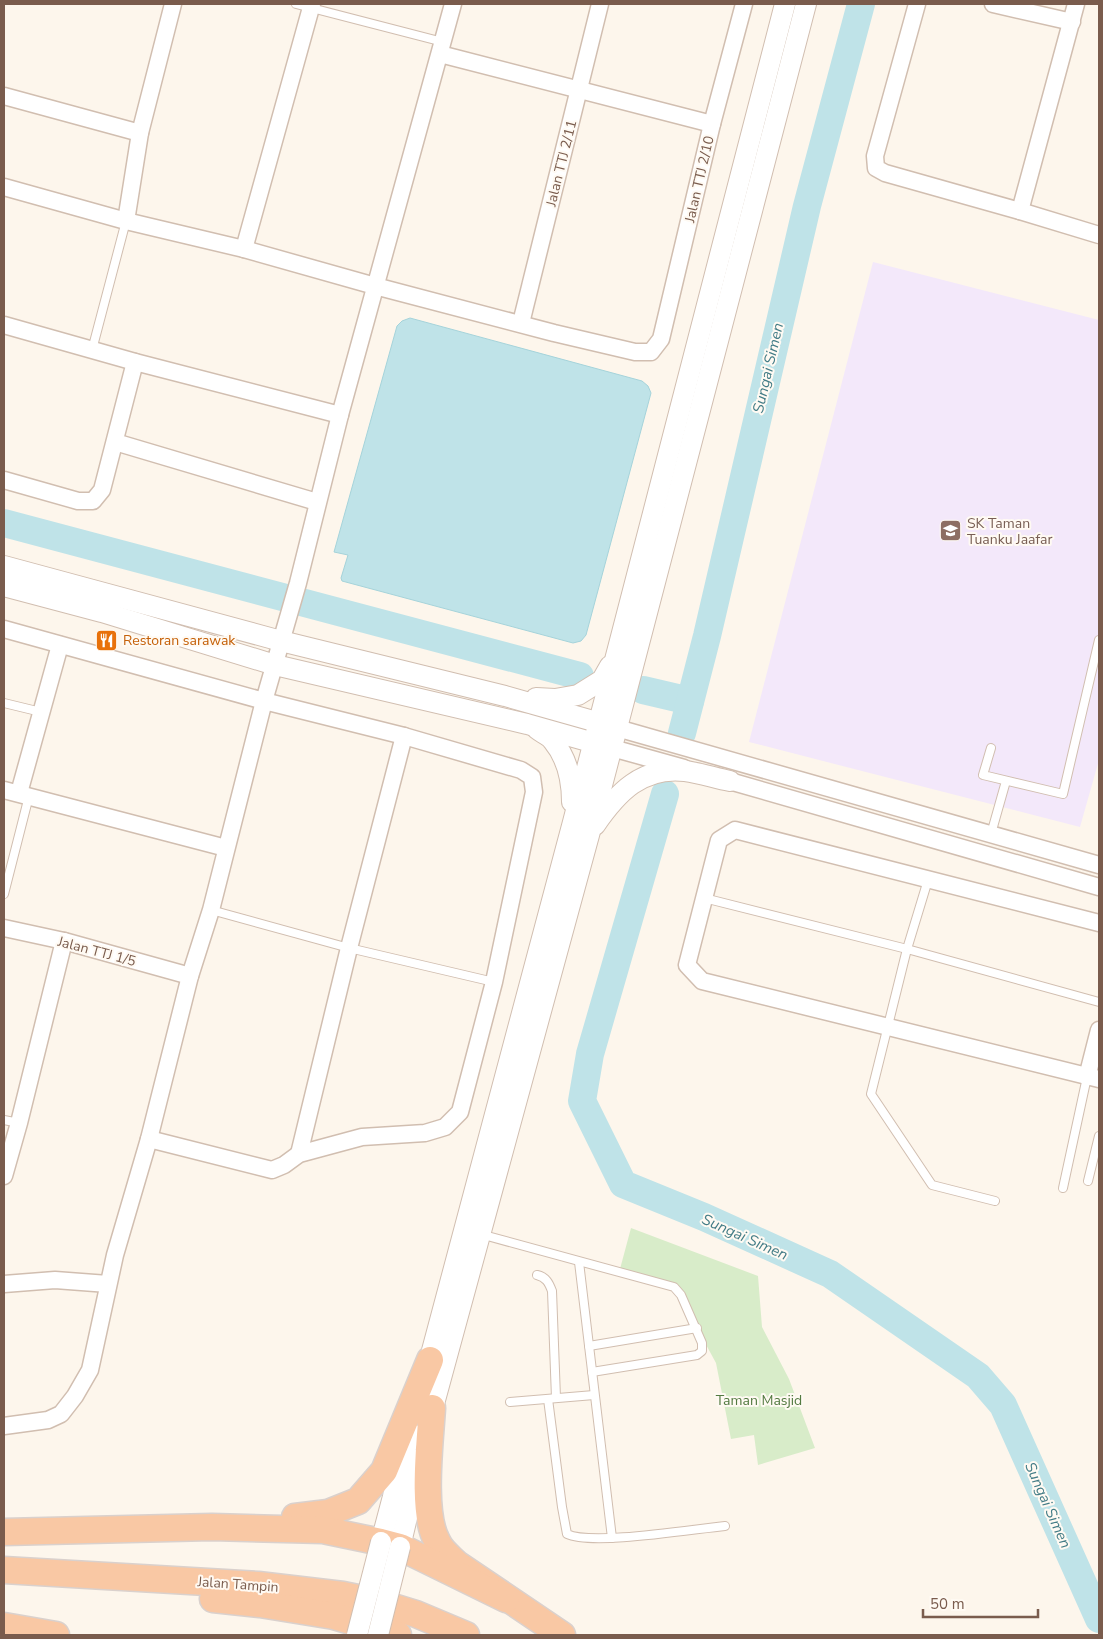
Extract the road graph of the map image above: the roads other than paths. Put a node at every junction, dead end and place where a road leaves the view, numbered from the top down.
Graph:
1 (173, 4) edge
2 (453, 4) edge
3 (600, 4) edge
4 (744, 4) edge
5 (785, 4) edge
6 (806, 4) edge
7 (917, 4) edge
8 (992, 4) edge
9 (1076, 4) edge
10 (307, 5) edge
11 (1072, 22) junction
12 (442, 48) junction
13 (578, 90) junction
14 (4, 96) edge
15 (712, 124) junction
16 (140, 133) junction
17 (4, 188) edge
18 (1020, 211) junction
19 (126, 221) junction
20 (1099, 235) edge
21 (244, 249) junction
22 (375, 286) junction
23 (522, 323) junction
24 (4, 325) edge
25 (92, 350) junction
26 (135, 362) junction
27 (340, 416) junction
28 (115, 442) junction
29 (4, 480) edge
30 (318, 502) junction
31 (4, 566) edge
32 (4, 586) edge
33 (4, 629) edge
34 (1099, 640) edge
35 (281, 641) junction
36 (60, 645) junction
37 (616, 654) junction
38 (275, 665) junction
39 (504, 696) junction
40 (264, 701) junction
41 (4, 702) edge
42 (41, 712) junction
43 (527, 724) junction
44 (608, 725) junction
45 (404, 736) junction
46 (602, 745) junction
47 (991, 748) dead end
48 (730, 781) junction
49 (1006, 781) junction
50 (17, 793) edge
51 (573, 822) junction
52 (991, 834) junction
53 (589, 835) junction
54 (226, 848) junction
55 (1099, 865) edge
56 (928, 880) junction
57 (1099, 886) edge
58 (4, 894) edge
59 (704, 898) junction
60 (210, 910) junction
61 (1099, 923) edge
62 (4, 928) edge
63 (64, 941) junction
64 (349, 948) junction
65 (907, 949) junction
66 (190, 976) junction
67 (494, 982) junction
68 (1099, 1002) edge
69 (887, 1027) junction
70 (1099, 1030) edge
71 (1093, 1078) edge
72 (503, 1116) junction
73 (11, 1122) edge
74 (1099, 1136) edge
75 (149, 1139) junction
76 (299, 1154) junction
77 (4, 1176) edge
78 (1088, 1181) dead end
79 (1063, 1188) dead end
80 (995, 1201) dead end
81 (472, 1231) junction
82 (579, 1262) junction
83 (538, 1275) dead end
84 (4, 1284) edge
85 (108, 1284) junction
86 (697, 1328) junction
87 (589, 1346) junction
88 (430, 1360) junction
89 (592, 1372) junction
90 (594, 1395) junction
91 (552, 1398) junction
92 (510, 1402) dead end
93 (432, 1408) junction
94 (4, 1426) edge
95 (725, 1526) dead end
96 (212, 1528) junction
97 (4, 1532) edge
98 (612, 1538) junction
99 (391, 1544) junction
100 (4, 1570) edge
101 (4, 1587) edge
102 (506, 1599) junction
103 (4, 1626) edge
104 (56, 1635) edge
105 (357, 1635) edge
106 (378, 1635) edge
107 (398, 1635) edge
108 (466, 1635) edge
109 (562, 1635) edge

1 - 16 street
2 - 12 street
3 - 13 street, Jalan TTJ 2/11
4 - 15 street, Jalan TTJ 2/10
5 - 37 street
6 - 44 street
7 - 18 street
8 - 11 street
9 - 11 street
10 - 12 lane
10 - 21 street
11 - 18 street
12 - 13 street
12 - 22 street
13 - 15 street
13 - 23 street, Jalan TTJ 2/11
14 - 16 street
15 - 23 street, Jalan TTJ 2/10
16 - 19 street
17 - 19 street
18 - 20 street
19 - 21 street
19 - 25 lane
21 - 22 street
22 - 23 street
22 - 27 street
24 - 25 street
25 - 26 street
26 - 27 street
26 - 28 street
27 - 30 street
28 - 29 street
28 - 30 street
30 - 35 street
31 - 35 street
32 - 38 street
33 - 36 street
34 - 49 lane
35 - 38 street
35 - 39 street
36 - 40 street
36 - 42 street
37 - 39 street
37 - 44 street
38 - 40 street
38 - 43 street
39 - 44 street
40 - 45 street
40 - 54 street
41 - 42 lane
42 - 50 street
43 - 46 street
43 - 51 street
44 - 46 street
44 - 52 street
45 - 64 street
45 - 67 street
46 - 48 street
46 - 51 street
46 - 53 street
47 - 49 lane
48 - 53 street
48 - 57 street
49 - 52 lane
50 - 54 street
50 - 58 lane
51 - 72 street
52 - 55 street
53 - 72 street
54 - 60 street
56 - 59 street
56 - 61 street
56 - 65 lane
59 - 65 lane
59 - 69 street
60 - 64 lane
60 - 66 street
62 - 63 street, Jalan TTJ 1/5
63 - 66 street, Jalan TTJ 1/5
63 - 73 street
64 - 67 lane
64 - 76 street
65 - 68 lane
65 - 69 lane
66 - 75 street
67 - 76 street
69 - 71 street
69 - 80 lane
70 - 71 street
71 - 79 lane
72 - 81 street
73 - 77 street
74 - 78 lane
75 - 76 street
75 - 85 street
81 - 82 lane
81 - 88 street
81 - 93 street
82 - 86 lane
82 - 87 lane
83 - 91 lane
84 - 85 street
85 - 94 street
86 - 87 lane
86 - 89 lane
87 - 89 lane
88 - 96 highway
88 - 99 street
89 - 90 lane
90 - 91 lane
90 - 98 lane
91 - 92 lane
91 - 98 lane
93 - 99 street
93 - 102 highway
95 - 98 lane
96 - 97 highway
96 - 99 highway
99 - 102 highway
99 - 105 street, bridge
99 - 106 street, bridge
100 - 108 highway, Jalan Tampin
101 - 107 highway, Jalan Tampin
102 - 109 highway
103 - 104 highway

